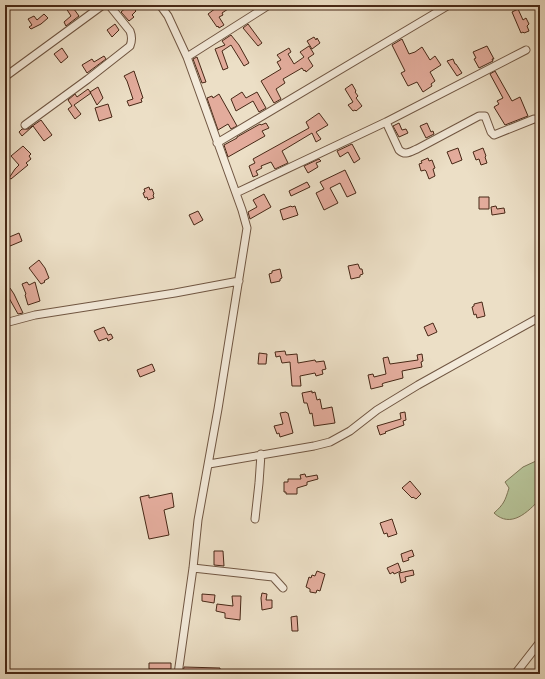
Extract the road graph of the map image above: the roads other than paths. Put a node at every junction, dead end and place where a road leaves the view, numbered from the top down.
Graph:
1 (103, 5) edge
2 (108, 5) edge
3 (160, 5) edge
4 (268, 5) edge
5 (449, 5) edge
6 (526, 50) dead end
7 (187, 57) junction
8 (6, 76) dead end
9 (534, 119) dead end
10 (386, 122) junction
11 (25, 125) dead end
12 (217, 143) junction
13 (236, 193) junction
14 (239, 281) junction
15 (540, 317) edge
16 (5, 323) edge
17 (260, 454) junction
18 (209, 464) junction
19 (255, 519) dead end
20 (193, 568) junction
21 (283, 588) dead end
22 (540, 642) edge
23 (178, 674) edge
24 (515, 674) edge

1 - 8 street
2 - 11 street
3 - 7 street
4 - 7 street
5 - 12 street
6 - 10 street
7 - 12 street
9 - 10 street
10 - 13 street
12 - 13 street
13 - 14 street
14 - 16 street
14 - 18 street
15 - 17 street
17 - 18 street
17 - 19 street
18 - 20 street
20 - 21 street
20 - 23 street
22 - 24 street

